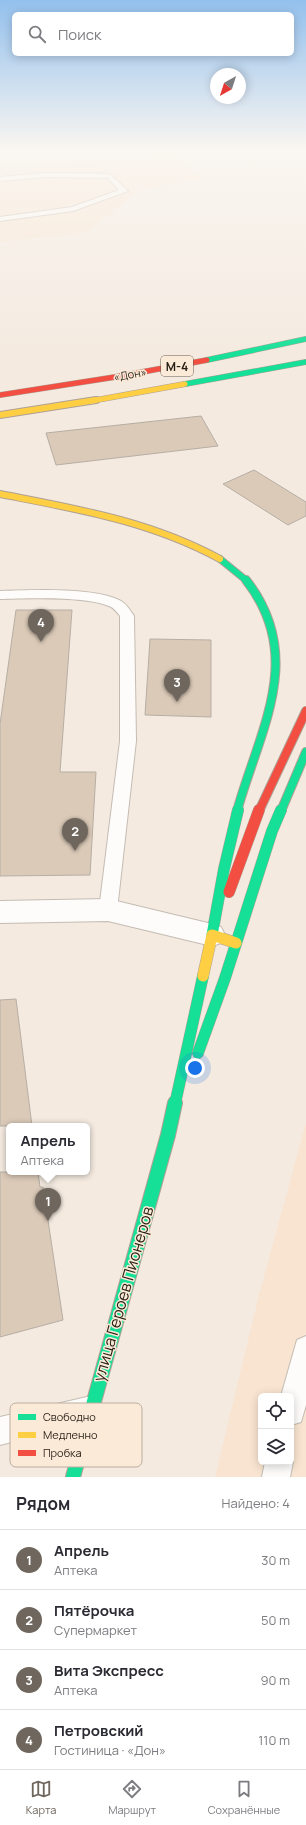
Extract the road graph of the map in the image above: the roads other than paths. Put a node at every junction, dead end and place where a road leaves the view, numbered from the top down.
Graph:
1 (306, 339) edge
2 (306, 362) edge
3 (0, 395) edge
4 (0, 415) edge
5 (0, 494) edge
6 (0, 595) edge
7 (306, 711) edge
8 (306, 752) edge
9 (108, 910) junction
10 (0, 912) edge
11 (212, 935) junction
12 (236, 943) junction
13 (168, 1135) junction
14 (306, 1349) edge
15 (294, 1399) edge
16 (93, 1403) edge
17 (10, 1429) edge
18 (0, 1431) edge
19 (278, 1465) edge
20 (76, 1467) edge
21 (73, 1477) edge
22 (276, 1477) edge

1 - 3 main road, «Дон» / М-4
2 - 4 main road, «Дон» / М-4
5 - 11 main road
6 - 9 lane
7 - 11 main road
8 - 12 main road
9 - 10 street
9 - 11 street
11 - 12 main road
11 - 13 main road
12 - 13 main road
13 - 16 main road, улица Героев Пионеров
14 - 15 lane
17 - 18 lane
19 - 22 lane
20 - 21 main road, улица Героев Пионеров

